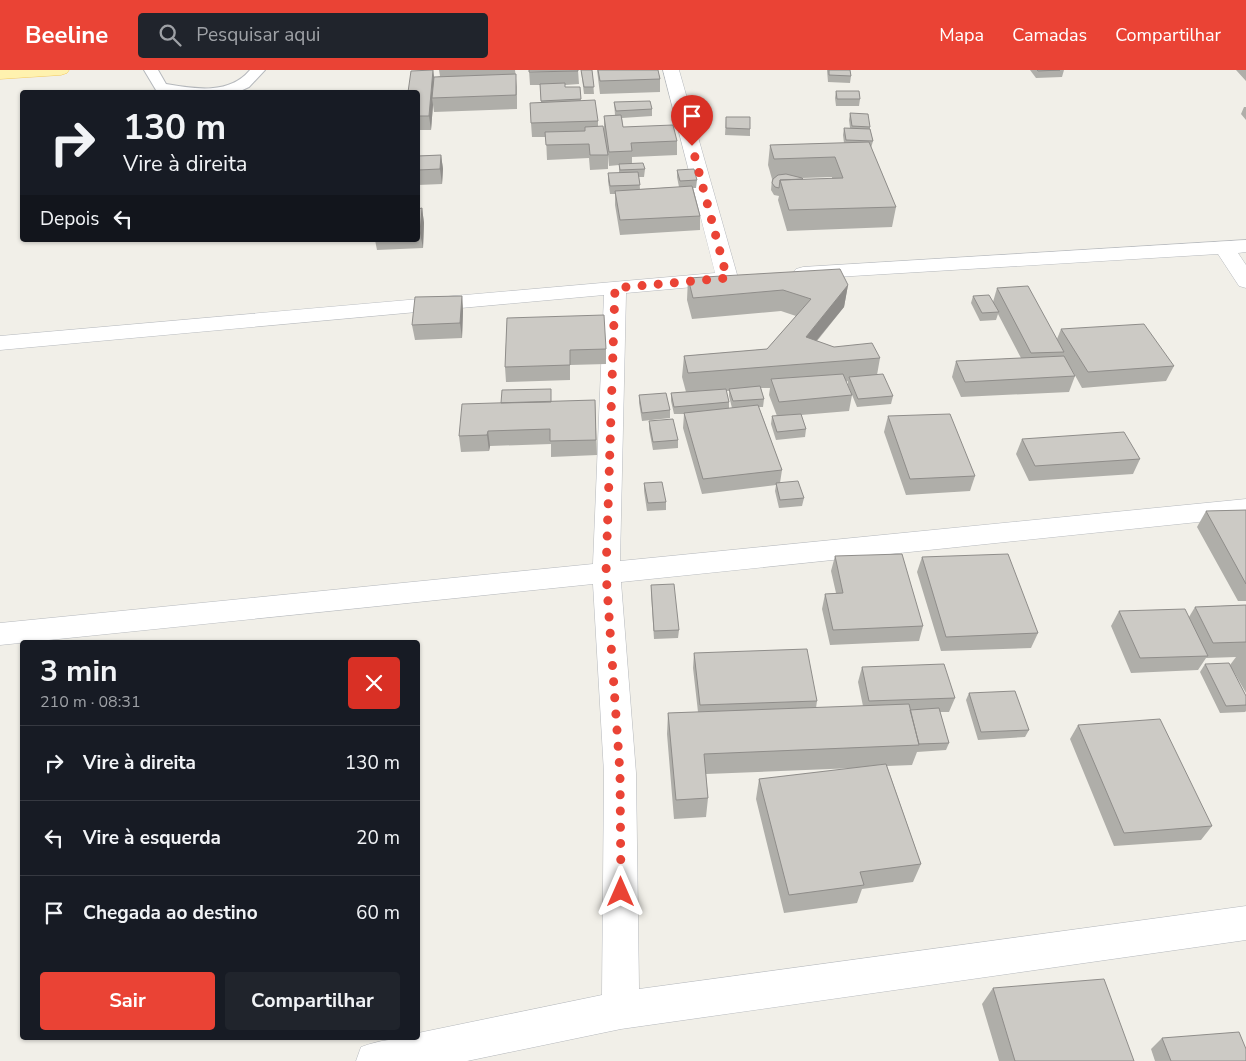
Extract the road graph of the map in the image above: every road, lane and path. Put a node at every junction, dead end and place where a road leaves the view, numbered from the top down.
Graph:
1 (61, 70) edge
2 (151, 70) edge
3 (258, 70) edge
4 (671, 70) edge
5 (0, 74) edge
6 (178, 90) edge
7 (234, 90) edge
8 (1246, 246) edge
9 (1224, 247) junction
10 (786, 274) edge
11 (1246, 282) edge
12 (615, 288) junction
13 (0, 343) edge
14 (1246, 508) edge
15 (606, 573) junction
16 (0, 634) edge
17 (1246, 923) edge
18 (621, 1010) junction
19 (375, 1061) edge

1 - 5 main road
2 - 6 lane
3 - 7 lane
4 - 12 street
8 - 9 street
9 - 10 street
9 - 11 street
12 - 13 street
12 - 15 street
14 - 15 street
15 - 16 street
15 - 18 street
17 - 18 street
18 - 19 street

